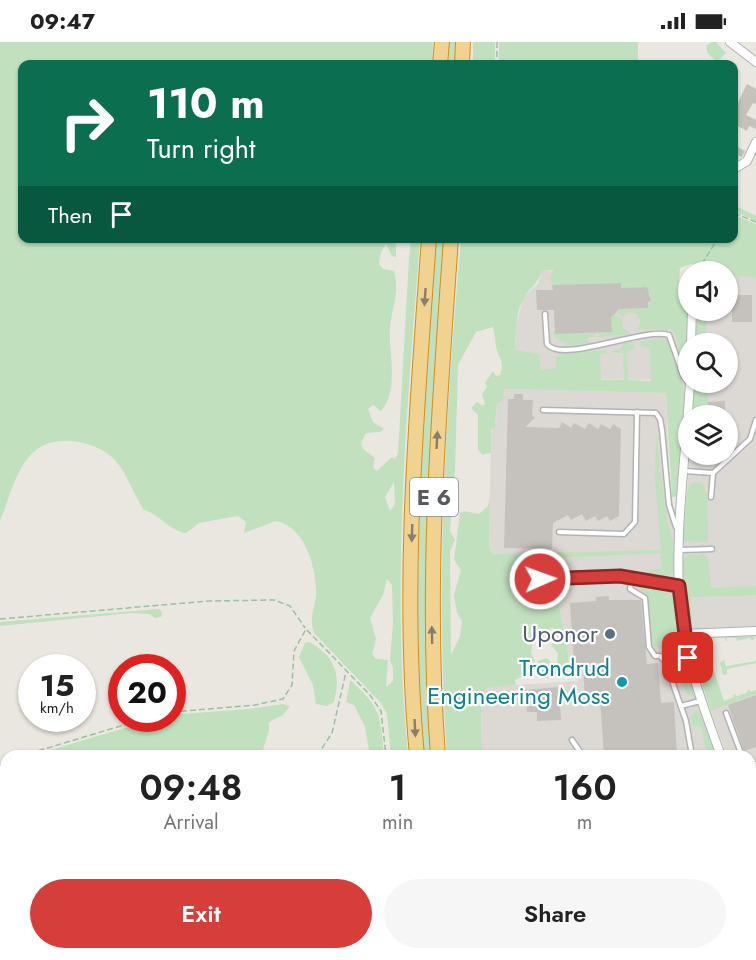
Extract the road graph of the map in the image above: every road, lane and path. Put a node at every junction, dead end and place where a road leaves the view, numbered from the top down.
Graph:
1 (442, 42) edge
2 (463, 42) edge
3 (497, 42) edge
4 (730, 42) edge
5 (440, 60) edge
6 (462, 60) edge
7 (497, 60) edge
8 (756, 62) edge
9 (756, 142) edge
10 (738, 167) edge
11 (738, 215) edge
12 (756, 222) edge
13 (429, 243) edge
14 (451, 243) edge
15 (715, 243) edge
16 (704, 261) edge
17 (545, 314) dead end
18 (678, 361) edge
19 (689, 393) edge
20 (543, 410) dead end
21 (637, 412) junction
22 (756, 420) edge
23 (685, 471) junction
24 (713, 473) junction
25 (711, 497) dead end
26 (681, 529) junction
27 (559, 532) dead end
28 (712, 549) dead end
29 (679, 550) junction
30 (632, 578) junction
31 (540, 579) dead end
32 (679, 586) junction
33 (0, 619) edge
34 (306, 629) junction
35 (756, 631) edge
36 (683, 633) junction
37 (347, 672) junction
38 (701, 700) junction
39 (681, 706) junction
40 (186, 711) edge
41 (726, 713) dead end
42 (108, 730) edge
43 (572, 740) dead end
44 (41, 750) edge
45 (321, 750) edge
46 (385, 750) edge
47 (417, 750) edge
48 (438, 750) edge
49 (579, 750) edge
50 (691, 750) edge
51 (719, 750) edge
52 (740, 750) edge

1 - 5 highway
2 - 6 highway
3 - 7 path
4 - 8 street
9 - 10 street
11 - 12 path
13 -> 47 highway, E 6
48 -> 14 highway, E 6
15 - 16 path
17 - 18 lane
19 - 23 street
20 - 21 lane
21 - 26 lane
21 - 27 lane
22 - 24 lane
23 - 24 lane
23 - 26 street
24 - 25 lane
26 - 29 street
28 - 29 lane
29 - 32 street
30 - 31 lane
30 - 32 lane
30 - 39 lane
32 - 36 street
33 - 34 path
34 - 37 path
34 - 40 path
35 - 36 street
36 - 38 street
37 - 45 path
37 - 46 path
38 - 39 lane
38 - 51 street
39 - 50 lane
41 - 52 lane
42 - 44 path
43 - 49 lane

